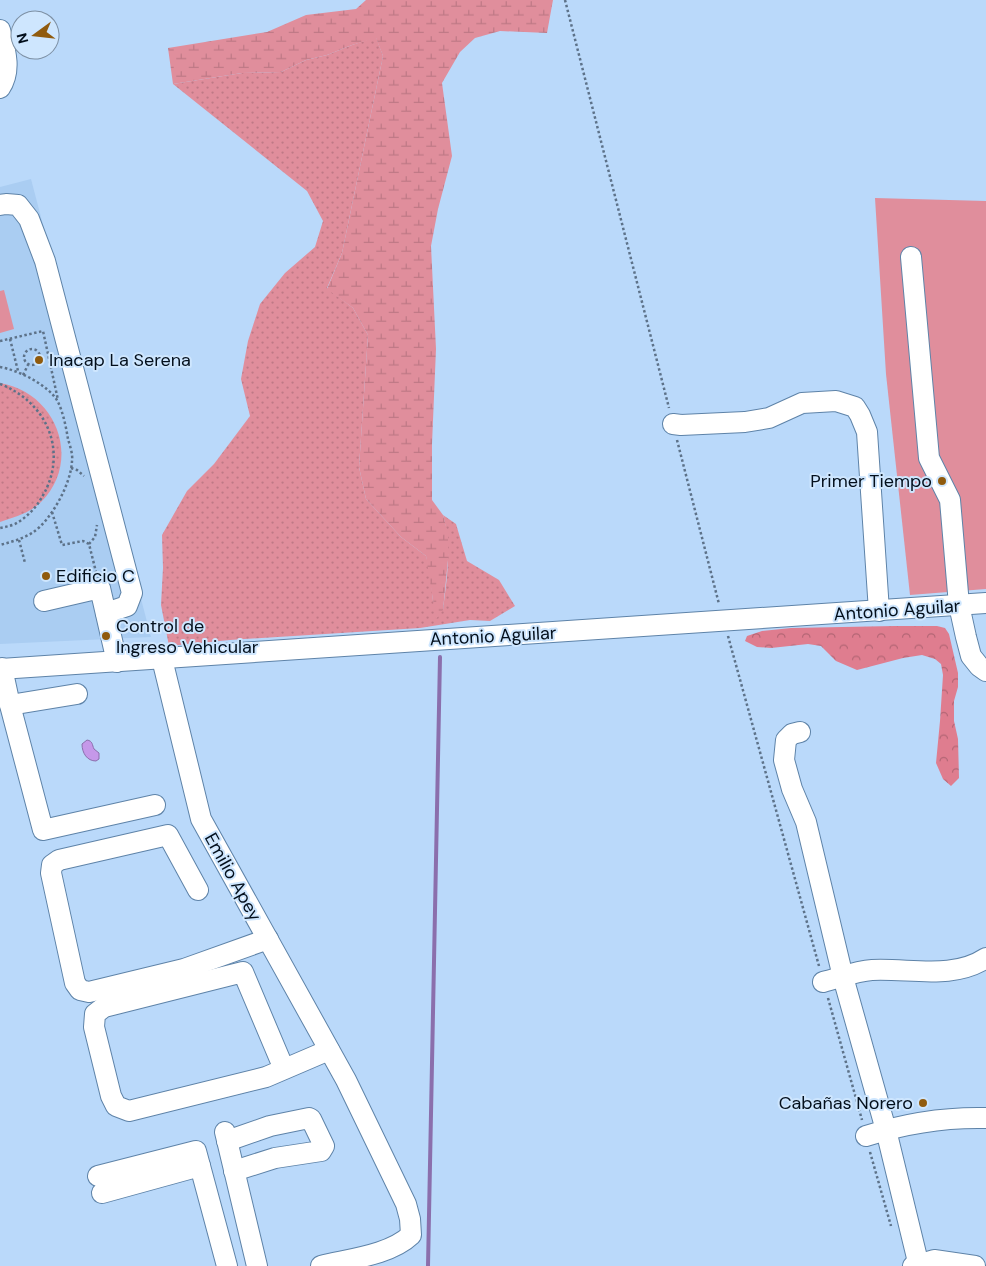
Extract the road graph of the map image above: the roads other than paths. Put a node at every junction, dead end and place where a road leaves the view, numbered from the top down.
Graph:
1 (0, 30) edge
2 (0, 88) edge
3 (0, 206) edge
4 (911, 257) dead end
5 (673, 424) dead end
6 (44, 601) dead end
7 (986, 603) edge
8 (959, 605) junction
9 (879, 611) junction
10 (106, 613) junction
11 (162, 659) junction
12 (117, 662) junction
13 (1, 669) edge
14 (986, 671) edge
15 (77, 694) dead end
16 (10, 705) junction
17 (800, 732) dead end
18 (155, 805) dead end
19 (198, 890) dead end
20 (268, 939) junction
21 (986, 958) edge
22 (844, 977) junction
23 (823, 982) dead end
24 (329, 1050) junction
25 (284, 1069) junction
26 (986, 1118) edge
27 (886, 1130) junction
28 (866, 1136) dead end
29 (234, 1172) junction
30 (100, 1184) dead end
31 (227, 1266) edge
32 (257, 1266) edge
33 (321, 1266) edge
34 (917, 1266) edge
35 (976, 1266) edge

1 - 2 street
3 - 10 street
4 - 8 street
5 - 9 street
6 - 10 street
7 - 8 street, Antonio Aguilar
8 - 9 street, Antonio Aguilar
8 - 14 street
9 - 11 street, Antonio Aguilar
10 - 12 street
11 - 12 street, Antonio Aguilar
11 - 20 street, Emilio Apey
12 - 13 street, Antonio Aguilar
13 - 16 street
15 - 16 street
16 - 18 street
17 - 22 street
19 - 20 street
20 - 24 street, Emilio Apey
21 - 22 street
22 - 23 street
22 - 27 street
24 - 25 street
24 - 33 street, Emilio Apey
25 - 25 street
26 - 27 street
27 - 28 street
27 - 34 street
29 - 29 street
29 - 32 street
30 - 31 street
34 - 35 street

